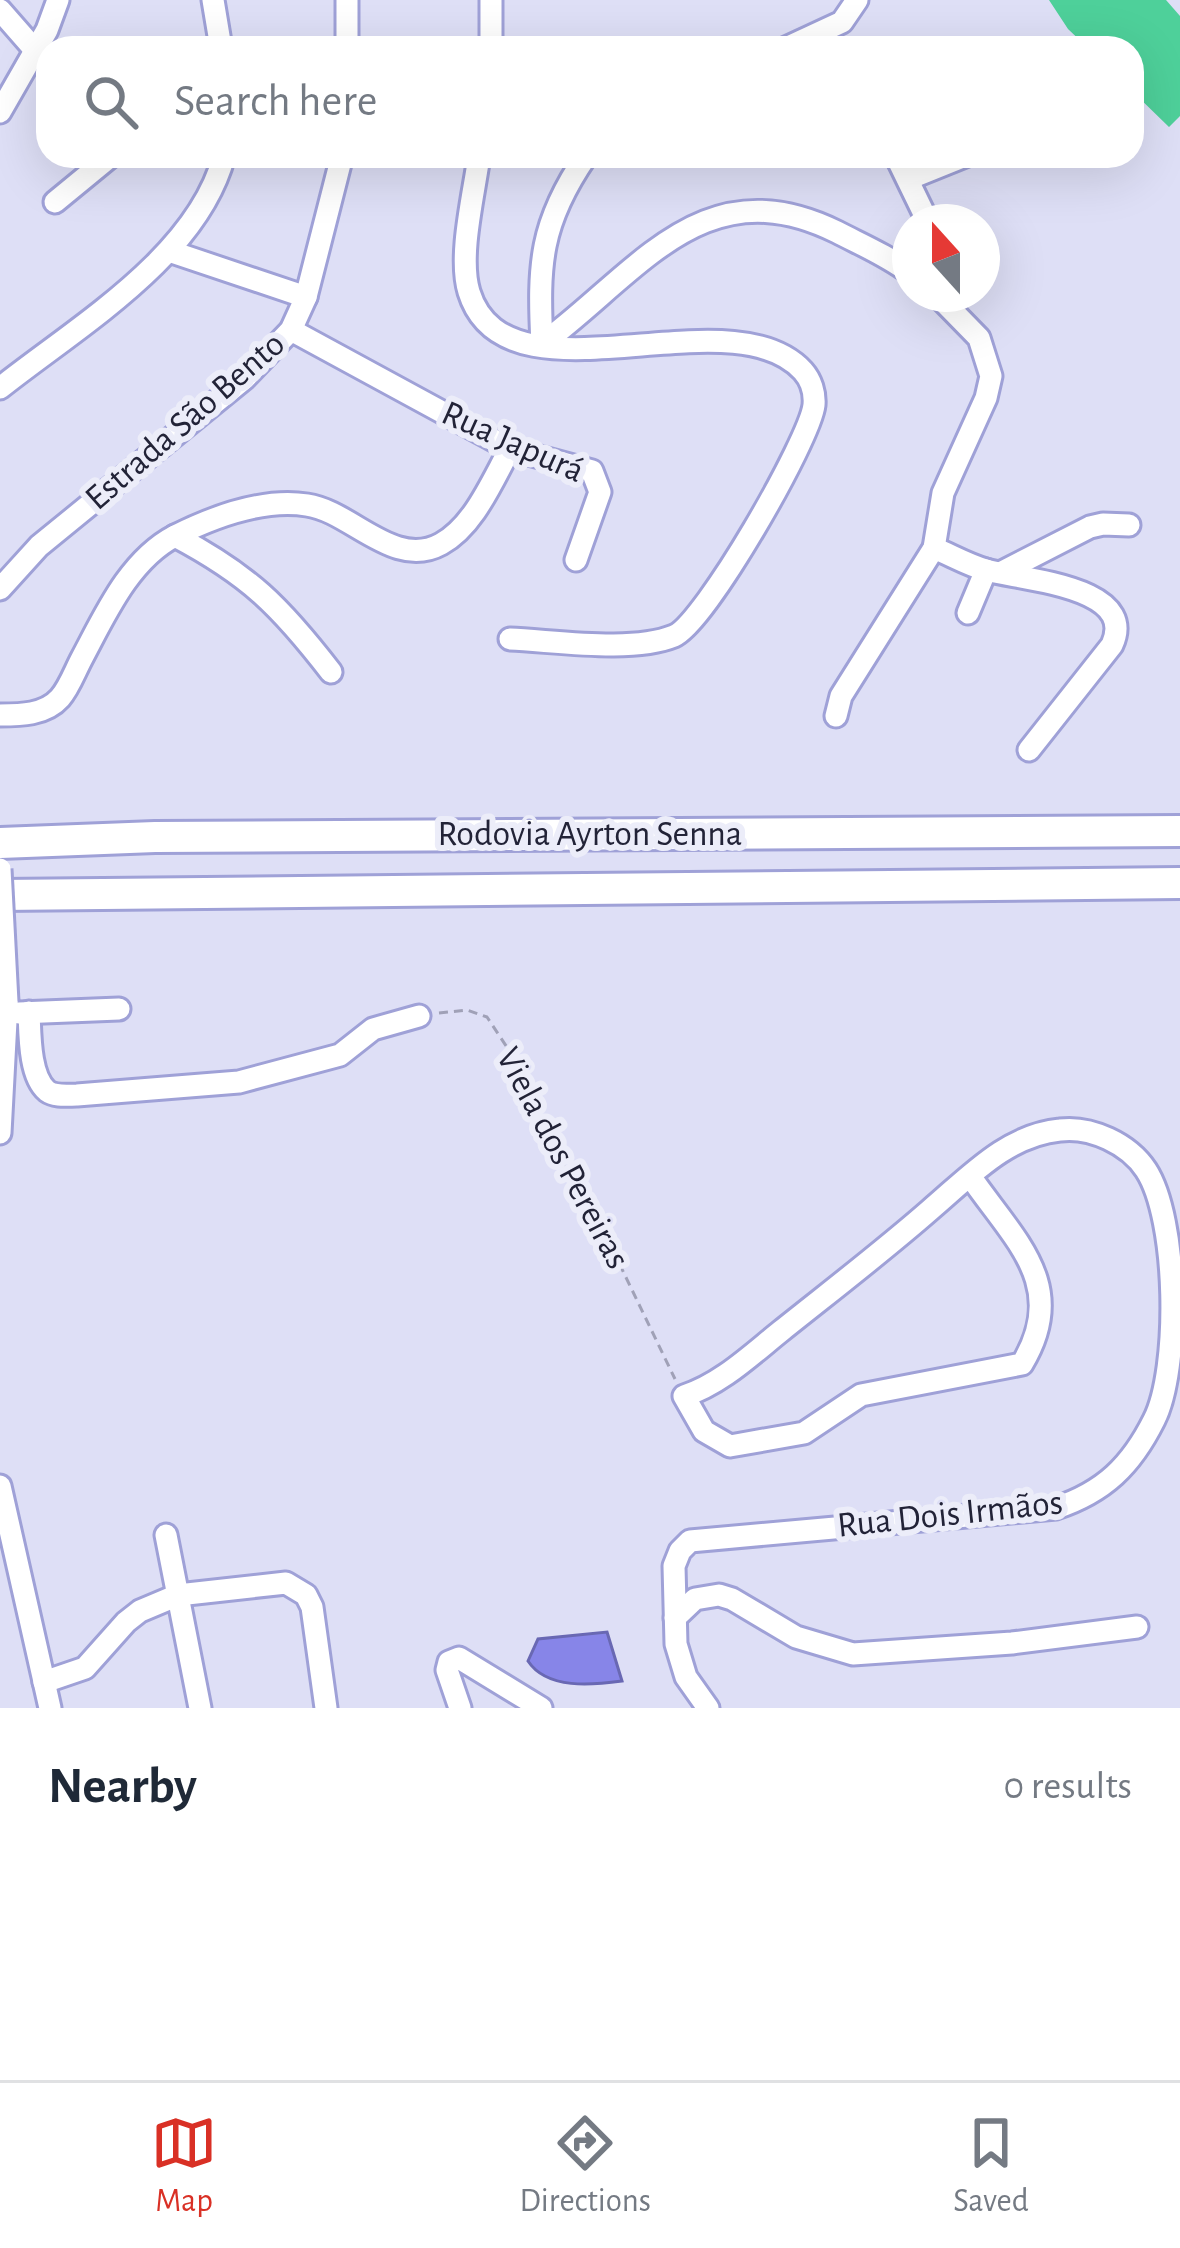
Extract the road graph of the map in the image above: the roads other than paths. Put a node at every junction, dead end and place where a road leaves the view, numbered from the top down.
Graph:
1 (58, 0) edge
2 (212, 0) edge
3 (347, 0) edge
4 (491, 0) edge
5 (857, 0) edge
6 (0, 10) edge
7 (41, 36) edge
8 (219, 36) edge
9 (346, 36) edge
10 (491, 36) edge
11 (812, 36) edge
12 (35, 50) joint
13 (0, 112) edge
14 (97, 168) edge
15 (219, 168) edge
16 (339, 168) edge
17 (477, 168) edge
18 (578, 168) edge
19 (902, 168) edge
20 (935, 168) edge
21 (908, 179) junction
22 (56, 202) dead end
23 (920, 204) edge
24 (170, 251) junction
25 (892, 263) edge
26 (306, 297) junction
27 (954, 312) edge
28 (291, 330) junction
29 (542, 344) junction
30 (0, 388) edge
31 (510, 449) junction
32 (1129, 525) dead end
33 (175, 536) junction
34 (934, 548) junction
35 (576, 560) dead end
36 (994, 571) junction
37 (0, 589) edge
38 (968, 613) dead end
39 (510, 638) dead end
40 (331, 672) dead end
41 (0, 715) edge
42 (836, 716) dead end
43 (1029, 750) dead end
44 (1180, 831) edge
45 (0, 843) edge
46 (0, 868) edge
47 (1180, 883) edge
48 (0, 895) edge
49 (119, 1009) dead end
50 (14, 1010) junction
51 (419, 1016) road end
52 (2, 1066) edge
53 (0, 1133) edge
54 (970, 1176) junction
55 (0, 1486) edge
56 (166, 1535) dead end
57 (178, 1595) junction
58 (675, 1618) junction
59 (1137, 1627) dead end
60 (44, 1682) junction
61 (50, 1708) edge
62 (200, 1708) edge
63 (326, 1708) edge
64 (460, 1708) edge
65 (542, 1708) edge
66 (708, 1708) edge

1 - 7 street
2 - 8 street
3 - 9 street
4 - 10 street
5 - 11 street
6 - 12 street
12 - 13 street
14 - 22 street
15 - 24 street
16 - 26 street, Estrada São Bento
17 - 29 street
18 - 29 street
19 - 21 street
20 - 21 street
21 - 23 street
24 - 26 street
24 - 30 street
25 - 29 street
26 - 28 street, Estrada São Bento
27 - 34 street
28 - 31 street, Rua Japurá
28 - 37 street, Estrada São Bento
29 - 39 street
31 - 33 street
31 - 35 street, Rua Japurá
32 - 36 street
33 - 40 street
33 - 41 street
34 - 36 street
34 - 42 street
36 - 38 street
36 - 43 street
44 - 45 highway, Rodovia Ayrton Senna
46 - 50 street, bridge
47 - 48 highway, Rodovia Ayrton Senna
49 - 50 street
50 - 51 street
50 - 52 street
52 - 53 street
54 - 54 street, Rua Dois Irmãos
54 - 58 street, Rua Dois Irmãos
55 - 60 street
56 - 57 street
57 - 60 street
57 - 62 street
57 - 63 street
58 - 59 street
58 - 66 street
60 - 61 street
64 - 65 street

